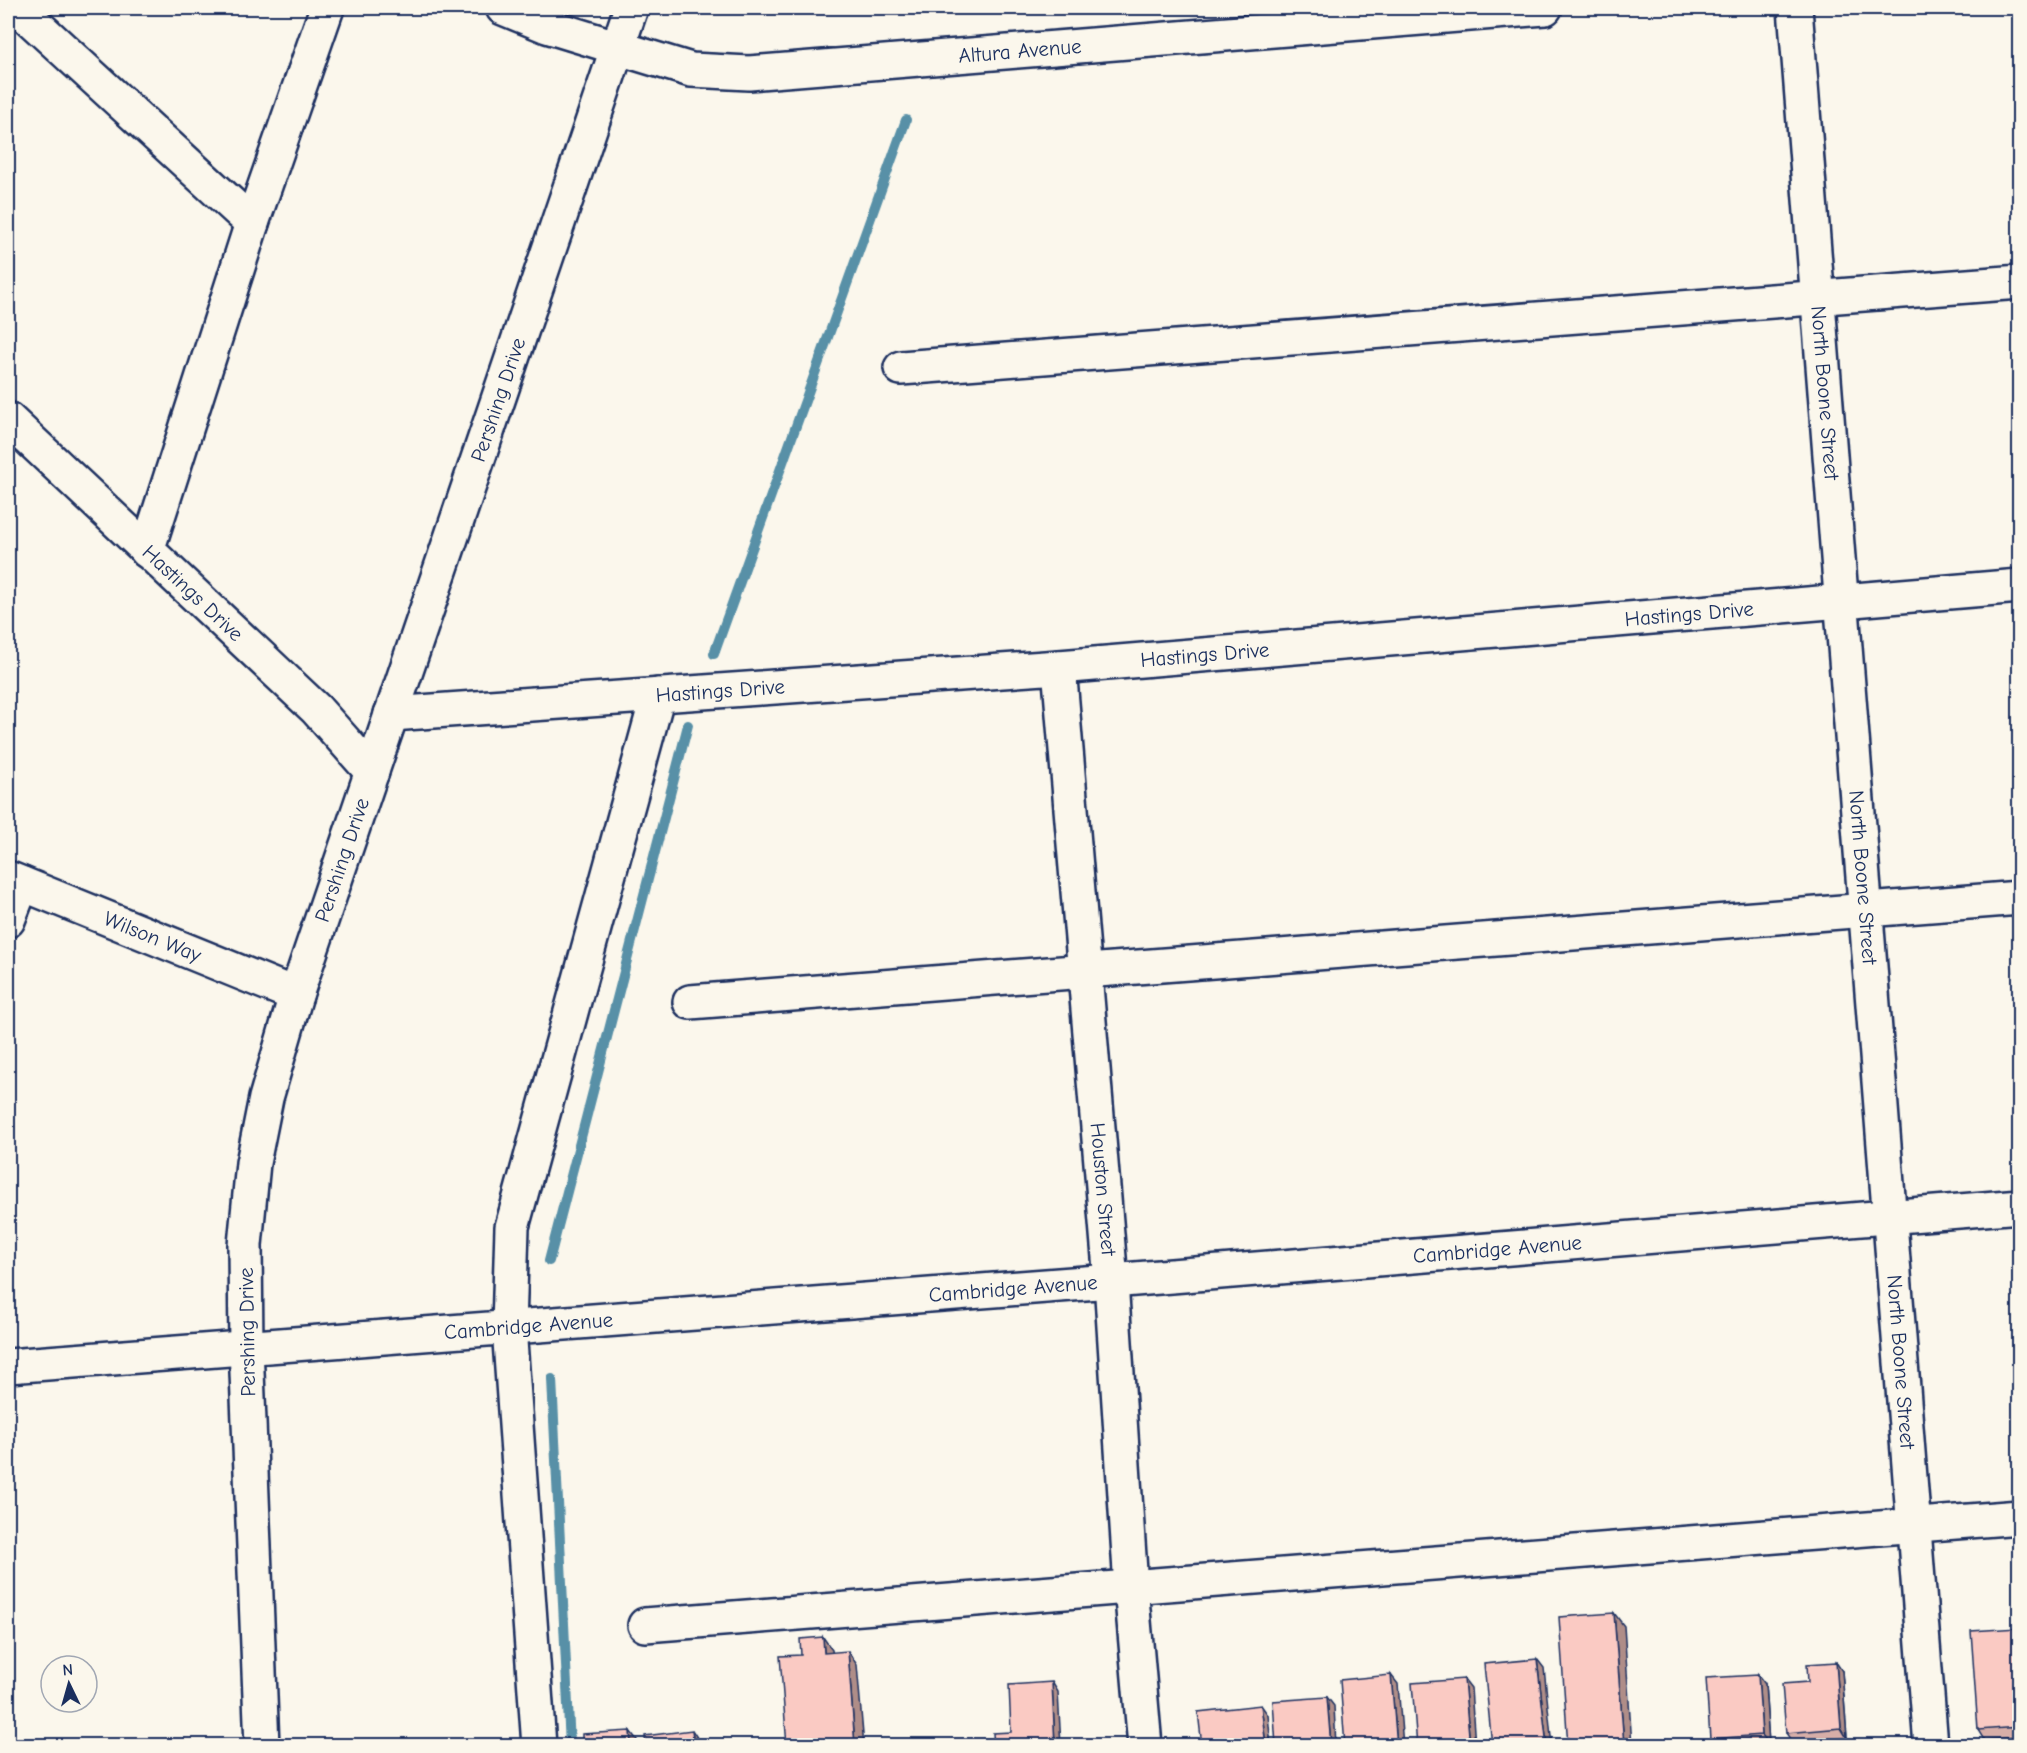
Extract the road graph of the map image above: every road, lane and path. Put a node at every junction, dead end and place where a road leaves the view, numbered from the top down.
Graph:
1 (18, 8) edge
2 (327, 8) edge
3 (503, 8) edge
4 (631, 8) edge
5 (1545, 8) edge
6 (1795, 8) edge
7 (616, 48) junction
8 (252, 223) junction
9 (2019, 282) edge
10 (1818, 297) junction
11 (901, 368) dead end
12 (8, 419) edge
13 (147, 551) junction
14 (2019, 586) edge
15 (1841, 600) junction
16 (1059, 667) junction
17 (658, 695) junction
18 (391, 714) junction
19 (372, 772) junction
20 (15, 881) edge
21 (2019, 898) edge
22 (1865, 910) junction
23 (8, 920) edge
24 (1086, 970) junction
25 (296, 995) junction
26 (690, 1002) dead end
27 (2019, 1206) edge
28 (1890, 1216) junction
29 (1111, 1281) junction
30 (508, 1328) junction
31 (246, 1347) junction
32 (8, 1366) edge
33 (2019, 1516) edge
34 (1911, 1526) junction
35 (1131, 1587) junction
36 (645, 1625) dead end
37 (262, 1746) edge
38 (539, 1746) edge
39 (1145, 1746) edge
40 (1931, 1746) edge

1 - 8 street
2 - 8 street
3 - 7 street, Altura Avenue
4 - 7 street, Pershing Drive
5 - 7 street, Altura Avenue
6 - 10 street, North Boone Street
7 - 18 street, Pershing Drive
8 - 13 street
9 - 10 street
10 - 11 street
10 - 15 street, North Boone Street
12 - 13 street, Hastings Drive
13 - 19 street, Hastings Drive
14 - 15 street, Hastings Drive
15 - 16 street, Hastings Drive
15 - 22 street, North Boone Street
16 - 17 street, Hastings Drive
16 - 24 street, Houston Street
17 - 18 street, Hastings Drive
17 - 30 street
18 - 19 street, Pershing Drive
19 - 25 street, Pershing Drive
20 - 23 street
20 - 25 street, Wilson Way
21 - 22 street
22 - 24 street
22 - 28 street, North Boone Street
24 - 26 street
24 - 29 street, Houston Street
25 - 31 street, Pershing Drive
27 - 28 street, Cambridge Avenue
28 - 29 street, Cambridge Avenue
28 - 34 street, North Boone Street
29 - 30 street, Cambridge Avenue
29 - 35 street, Houston Street
30 - 31 street, Cambridge Avenue
30 - 38 street
31 - 32 street, Cambridge Avenue
31 - 37 street, Pershing Drive
33 - 34 street
34 - 35 street
34 - 40 street, North Boone Street
35 - 36 street
35 - 39 street, Houston Street

